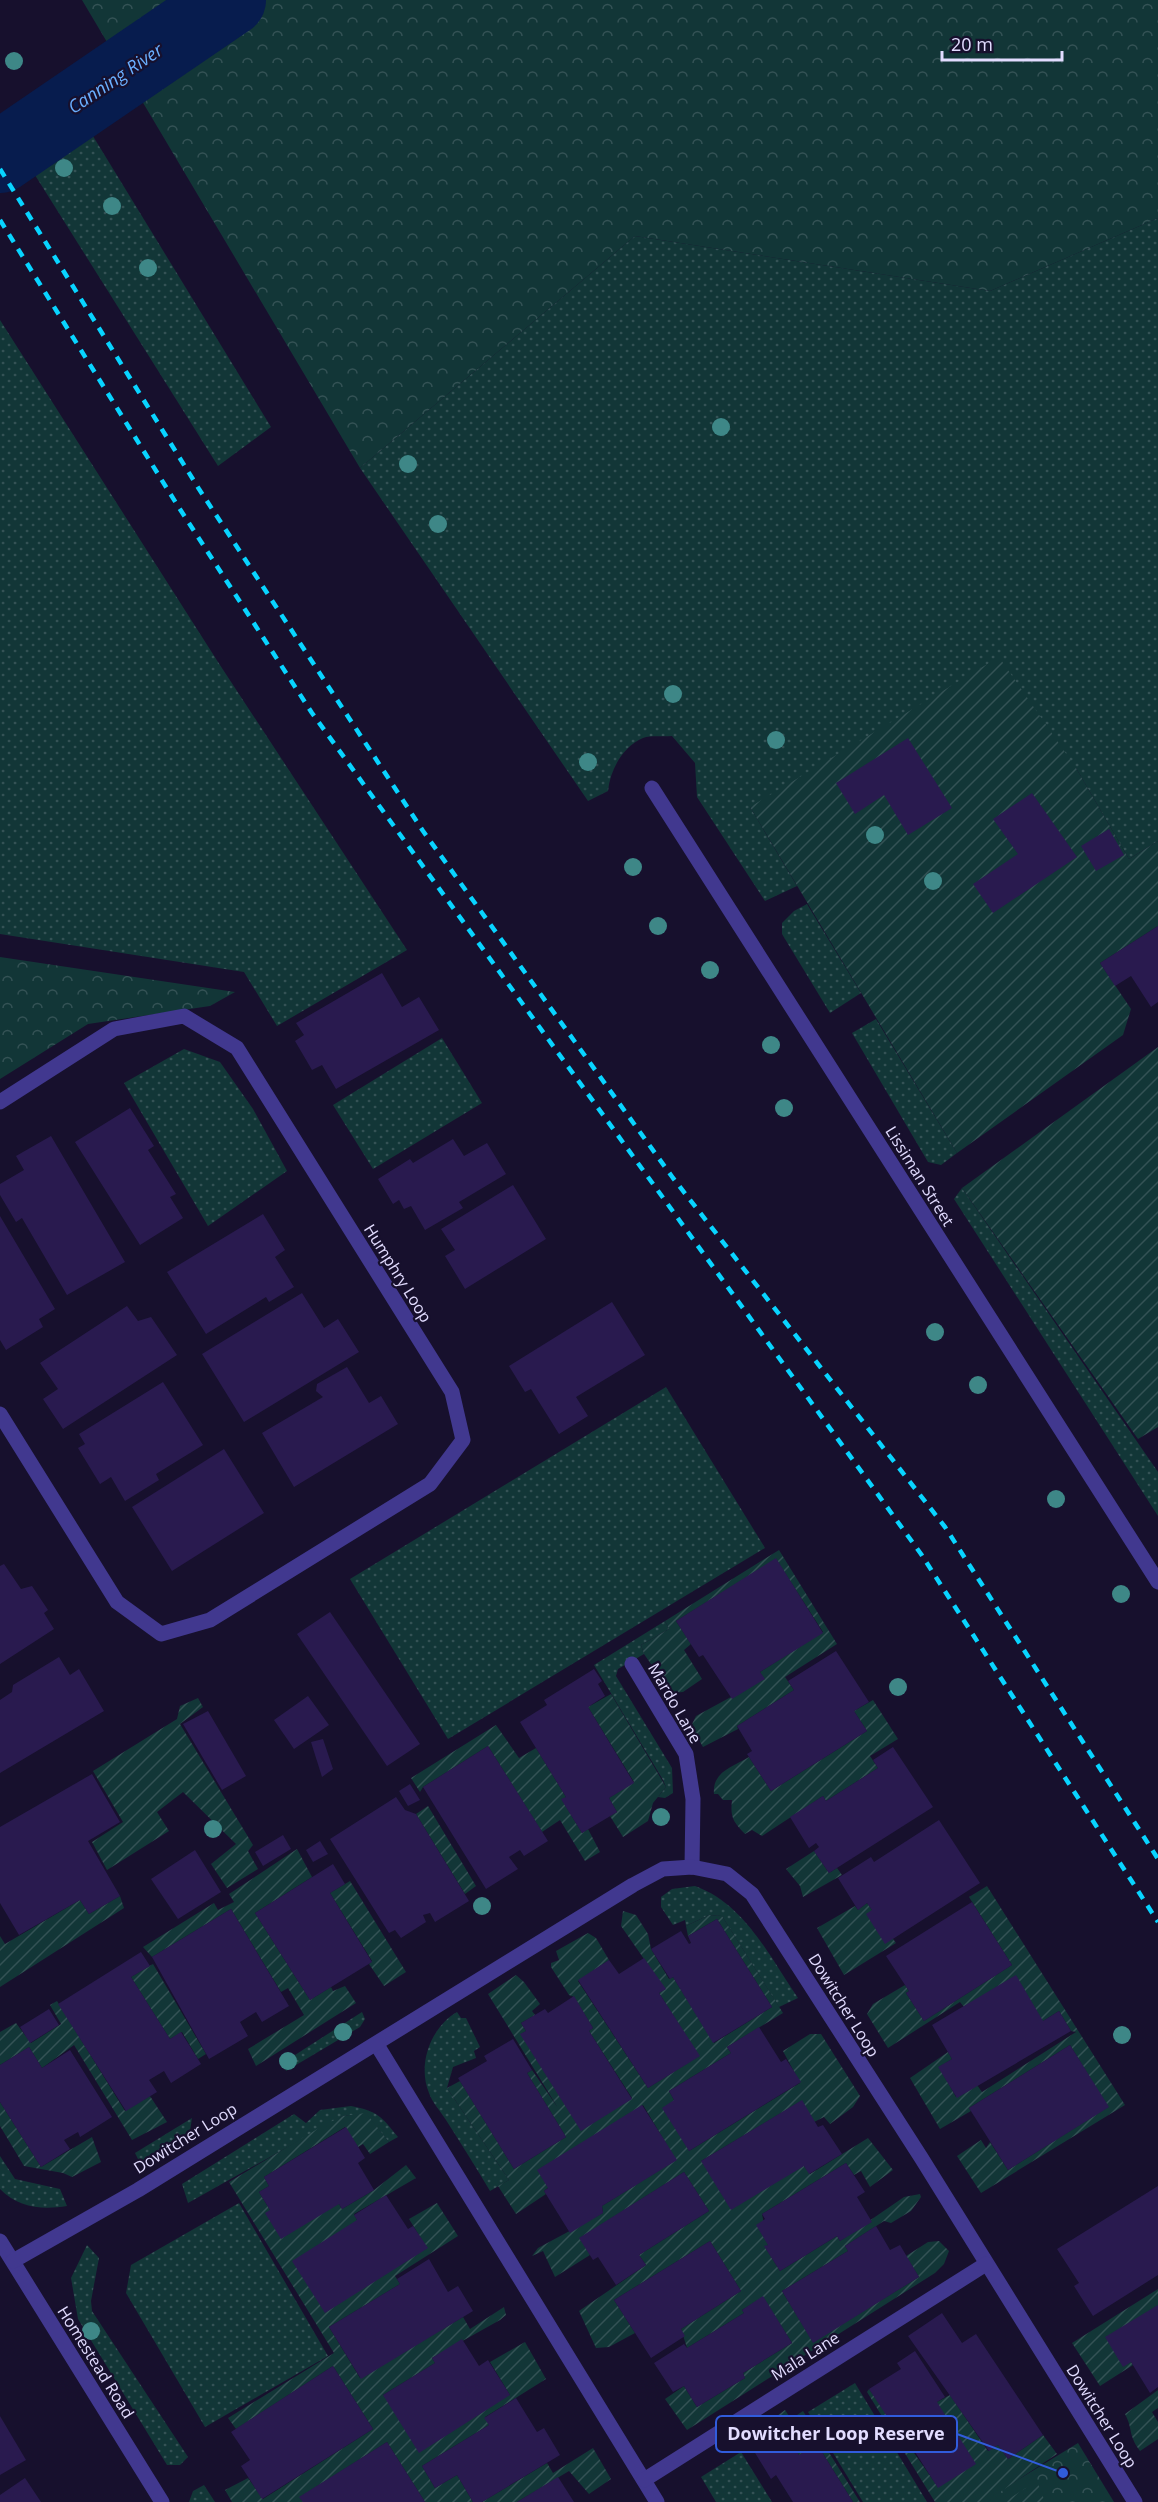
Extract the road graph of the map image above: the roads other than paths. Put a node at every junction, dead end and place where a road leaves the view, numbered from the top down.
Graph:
1 (652, 788) dead end
2 (0, 1102) edge
3 (0, 1414) edge
4 (1158, 1582) edge
5 (632, 1664) dead end
6 (692, 1867) junction
7 (377, 2045) junction
8 (0, 2241) edge
9 (13, 2261) junction
10 (986, 2264) junction
11 (644, 2480) junction
12 (162, 2502) edge
13 (657, 2502) edge
14 (1135, 2502) edge

1 - 4 street, Lissiman Street
2 - 3 street, Humphry Loop
5 - 6 street, Mardo Lane
6 - 7 street, Dowitcher Loop
6 - 10 street, Dowitcher Loop
7 - 9 street, Dowitcher Loop
7 - 11 street
8 - 9 street, Homestead Road
9 - 12 street, Homestead Road
10 - 11 street, Mala Lane
10 - 14 street, Dowitcher Loop
11 - 13 street

